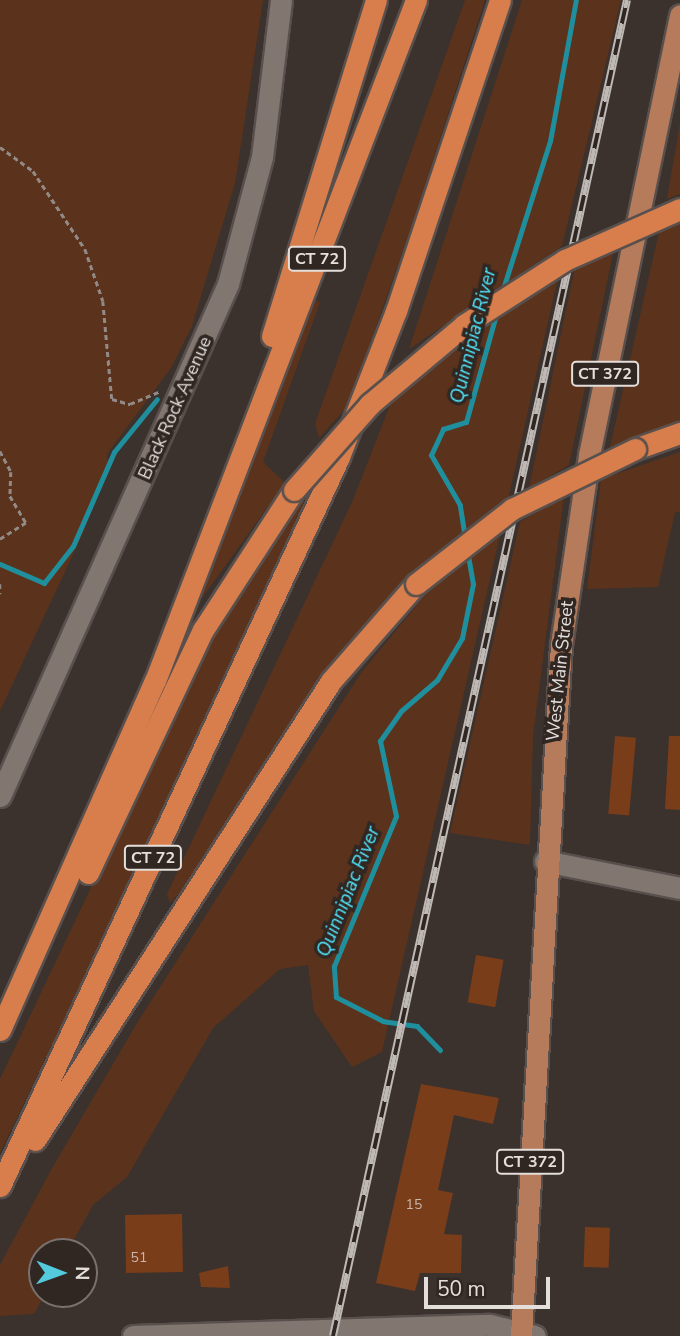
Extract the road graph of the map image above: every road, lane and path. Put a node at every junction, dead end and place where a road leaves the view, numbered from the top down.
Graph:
1 (281, 0) edge
2 (376, 0) edge
3 (416, 0) edge
4 (500, 0) edge
5 (680, 15) edge
6 (0, 147) edge
7 (680, 209) edge
8 (181, 397) junction
9 (680, 433) edge
10 (0, 451) edge
11 (217, 518) junction
12 (0, 539) edge
13 (0, 584) edge
14 (0, 594) edge
15 (7, 762) edge
16 (0, 796) edge
17 (545, 861) junction
18 (680, 888) edge
19 (0, 1030) edge
20 (0, 1047) edge
21 (0, 1186) edge
22 (0, 1203) edge
23 (526, 1334) edge
24 (133, 1336) edge

1 - 8 street, Black Rock Avenue
2 - 11 highway
3 - 11 highway, CT 72
4 - 21 highway, CT 72
5 - 17 main road, West Main Street / CT 372
6 - 8 path
7 - 20 highway, bridge
8 - 15 street, Black Rock Avenue
9 - 22 highway, bridge
10 - 12 path
11 - 19 highway, CT 72
13 - 14 path
15 - 16 street, Black Rock Avenue
17 - 18 street
17 - 23 main road, West Main Street / CT 372
23 - 24 street

